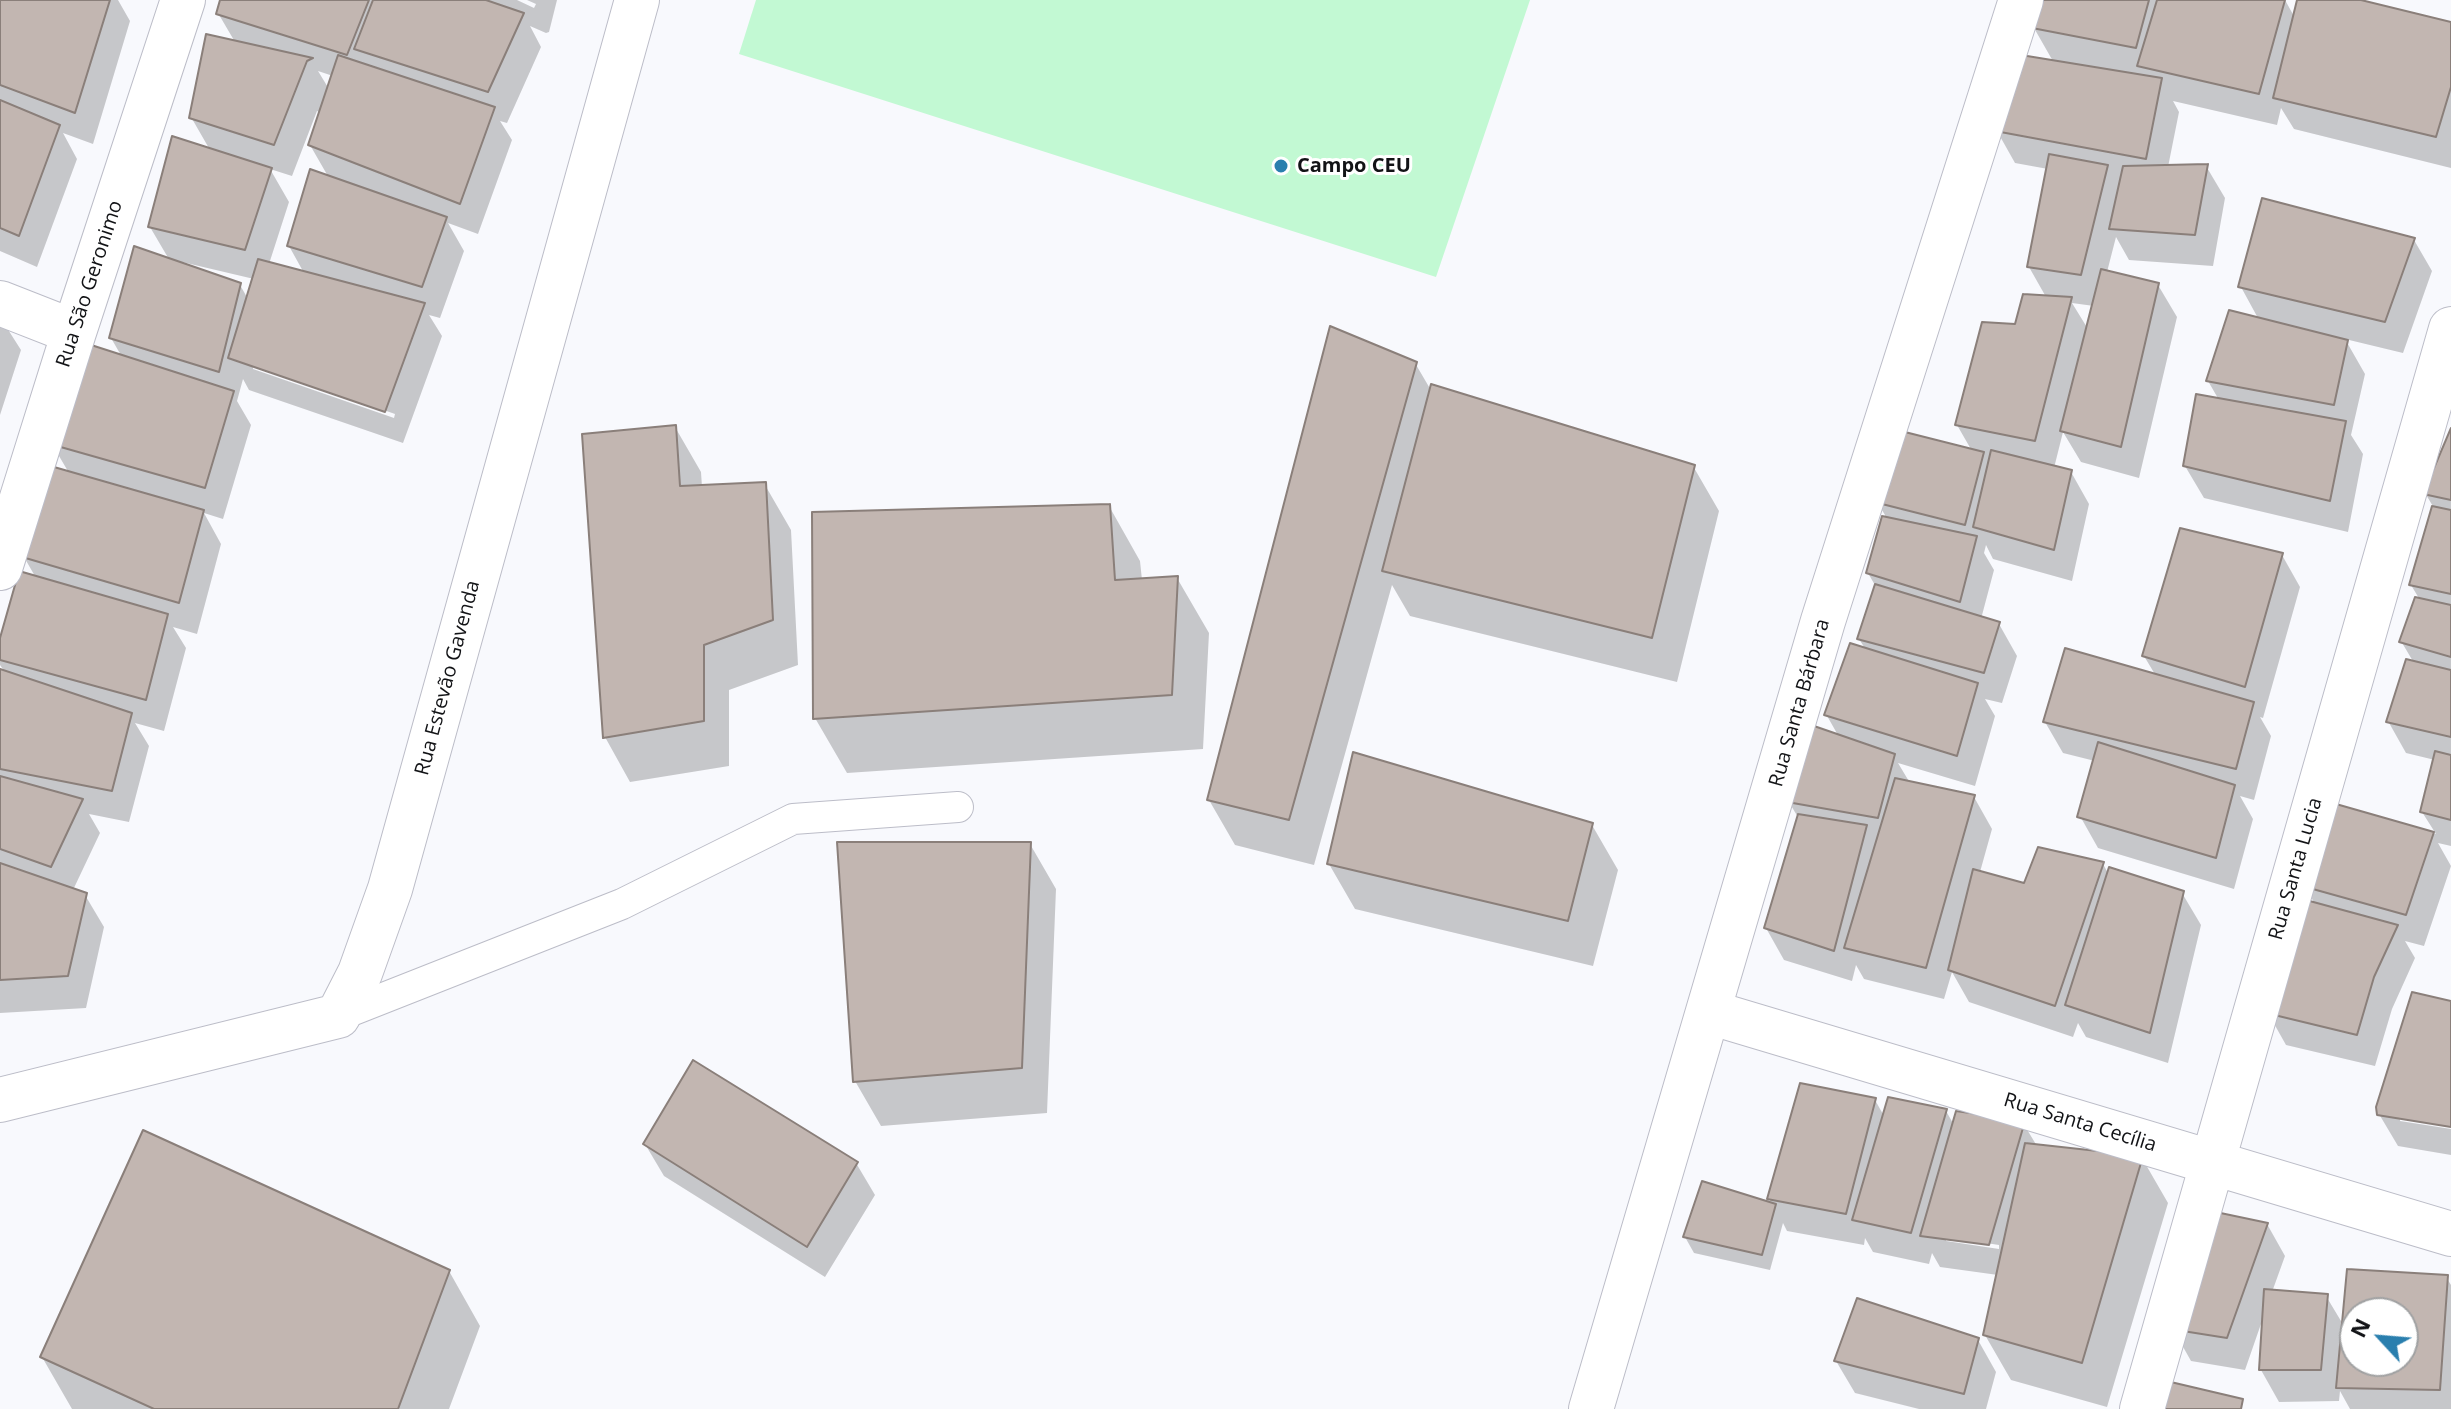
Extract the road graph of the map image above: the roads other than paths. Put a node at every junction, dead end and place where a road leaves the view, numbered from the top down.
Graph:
1 (183, 0) edge
2 (637, 0) edge
3 (2021, 0) edge
4 (0, 303) edge
5 (2451, 329) edge
6 (74, 332) junction
7 (0, 568) edge
8 (958, 807) dead end
9 (1709, 1012) junction
10 (338, 1016) junction
11 (0, 1100) edge
12 (2212, 1163) junction
13 (2451, 1234) edge
14 (1591, 1409) edge
15 (2142, 1409) edge

1 - 6 street, Rua São Geronimo
2 - 10 street, Rua Estevão Gavenda
3 - 9 street, Rua Santa Bárbara
4 - 6 street
5 - 12 street, Rua Santa Lucia
6 - 7 street, Rua São Geronimo
8 - 10 lane
9 - 12 street, Rua Santa Cecília
9 - 14 street, Rua Santa Bárbara
10 - 11 street
12 - 13 street, Rua Santa Cecília
12 - 15 street, Rua Santa Lucia

